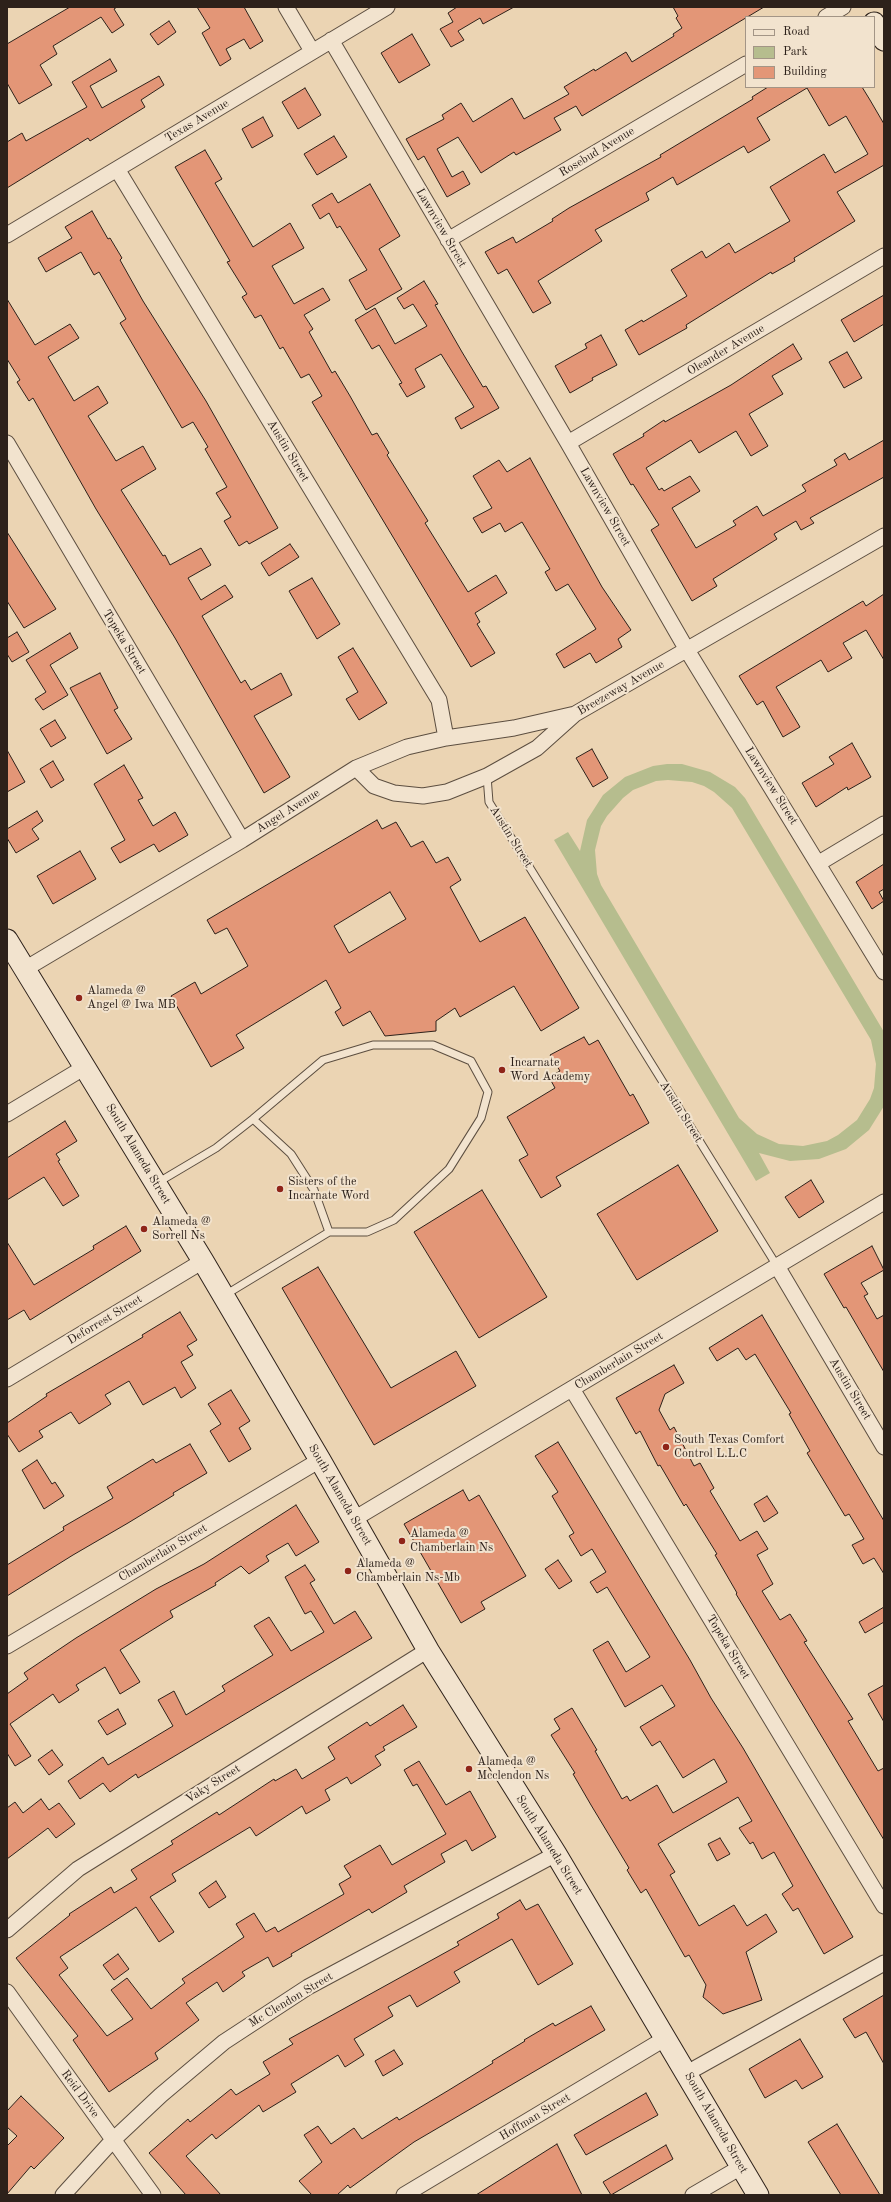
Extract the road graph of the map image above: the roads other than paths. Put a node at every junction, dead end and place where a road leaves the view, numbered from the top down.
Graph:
1 (286, 7) edge
2 (387, 7) edge
3 (843, 7) edge
4 (865, 7) edge
5 (828, 16) edge
6 (870, 16) edge
7 (875, 25) edge
8 (331, 40) junction
9 (884, 40) edge
10 (312, 52) junction
11 (745, 65) edge
12 (117, 169) junction
13 (7, 235) edge
14 (448, 240) junction
15 (884, 256) edge
16 (7, 443) edge
17 (568, 443) junction
18 (884, 536) edge
19 (687, 650) junction
20 (575, 714) junction
21 (446, 738) junction
22 (356, 768) junction
23 (487, 776) junction
24 (884, 824) edge
25 (242, 840) junction
26 (819, 863) junction
27 (7, 940) edge
28 (25, 968) junction
29 (884, 972) edge
30 (85, 1067) junction
31 (7, 1114) edge
32 (253, 1119) junction
33 (156, 1184) junction
34 (884, 1202) edge
35 (329, 1232) junction
36 (202, 1261) junction
37 (777, 1266) junction
38 (223, 1296) junction
39 (7, 1379) edge
40 (572, 1389) junction
41 (884, 1447) edge
42 (320, 1460) junction
43 (354, 1519) junction
44 (7, 1646) edge
45 (428, 1650) junction
46 (556, 1854) junction
47 (884, 1906) edge
48 (7, 1930) edge
49 (884, 1963) edge
50 (7, 1992) edge
51 (666, 2038) junction
52 (687, 2073) junction
53 (113, 2140) junction
54 (741, 2166) junction
55 (63, 2195) edge
56 (153, 2195) edge
57 (404, 2195) edge
58 (693, 2195) edge
59 (758, 2195) edge

1 - 10 street
2 - 8 street, Texas Avenue
3 - 5 street
4 - 6 main road
7 - 9 main road
8 - 10 street, Texas Avenue
8 - 14 street, Lawnview Street
10 - 12 street, Texas Avenue
11 - 14 street, Rosebud Avenue
12 - 13 street, Texas Avenue
12 - 21 street, Austin Street
14 - 17 street, Lawnview Street
15 - 17 street, Oleander Avenue
16 - 25 street, Topeka Street
17 - 19 street, Lawnview Street
18 - 19 street, Breezeway Avenue
19 - 20 street, Breezeway Avenue
19 - 26 street, Lawnview Street
20 - 21 street, Angel Avenue
20 - 23 street, Breezeway Avenue
21 - 22 street, Angel Avenue
22 - 23 street, Breezeway Avenue
22 - 25 street, Angel Avenue
23 - 37 lane, Austin Street
24 - 26 street
25 - 28 street, Angel Avenue
26 - 29 street, Lawnview Street
27 - 28 main road, South Alameda Street
28 - 30 main road, South Alameda Street
30 - 31 street
30 - 33 main road, South Alameda Street
32 - 33 lane
32 - 35 lane
32 - 35 lane
33 - 36 main road, South Alameda Street
34 - 37 street, Chamberlain Street
35 - 38 lane
36 - 38 main road, South Alameda Street
36 - 39 street, Deforrest Street
37 - 40 street, Chamberlain Street
37 - 41 street, Austin Street
38 - 42 main road, South Alameda Street
40 - 43 street, Chamberlain Street
40 - 47 street, Topeka Street
42 - 43 main road, South Alameda Street
42 - 44 street, Chamberlain Street
43 - 45 main road, South Alameda Street
45 - 46 main road, South Alameda Street
45 - 48 street, Vaky Street
46 - 51 main road, South Alameda Street
46 - 53 street, Mc Clendon Street
49 - 52 street
50 - 53 street, Reid Drive
51 - 52 main road, South Alameda Street
51 - 57 street, Hoffman Street
52 - 54 main road, South Alameda Street
53 - 55 street, Mc Clendon Street
53 - 56 street, Reid Drive
54 - 58 street
54 - 59 main road, South Alameda Street

